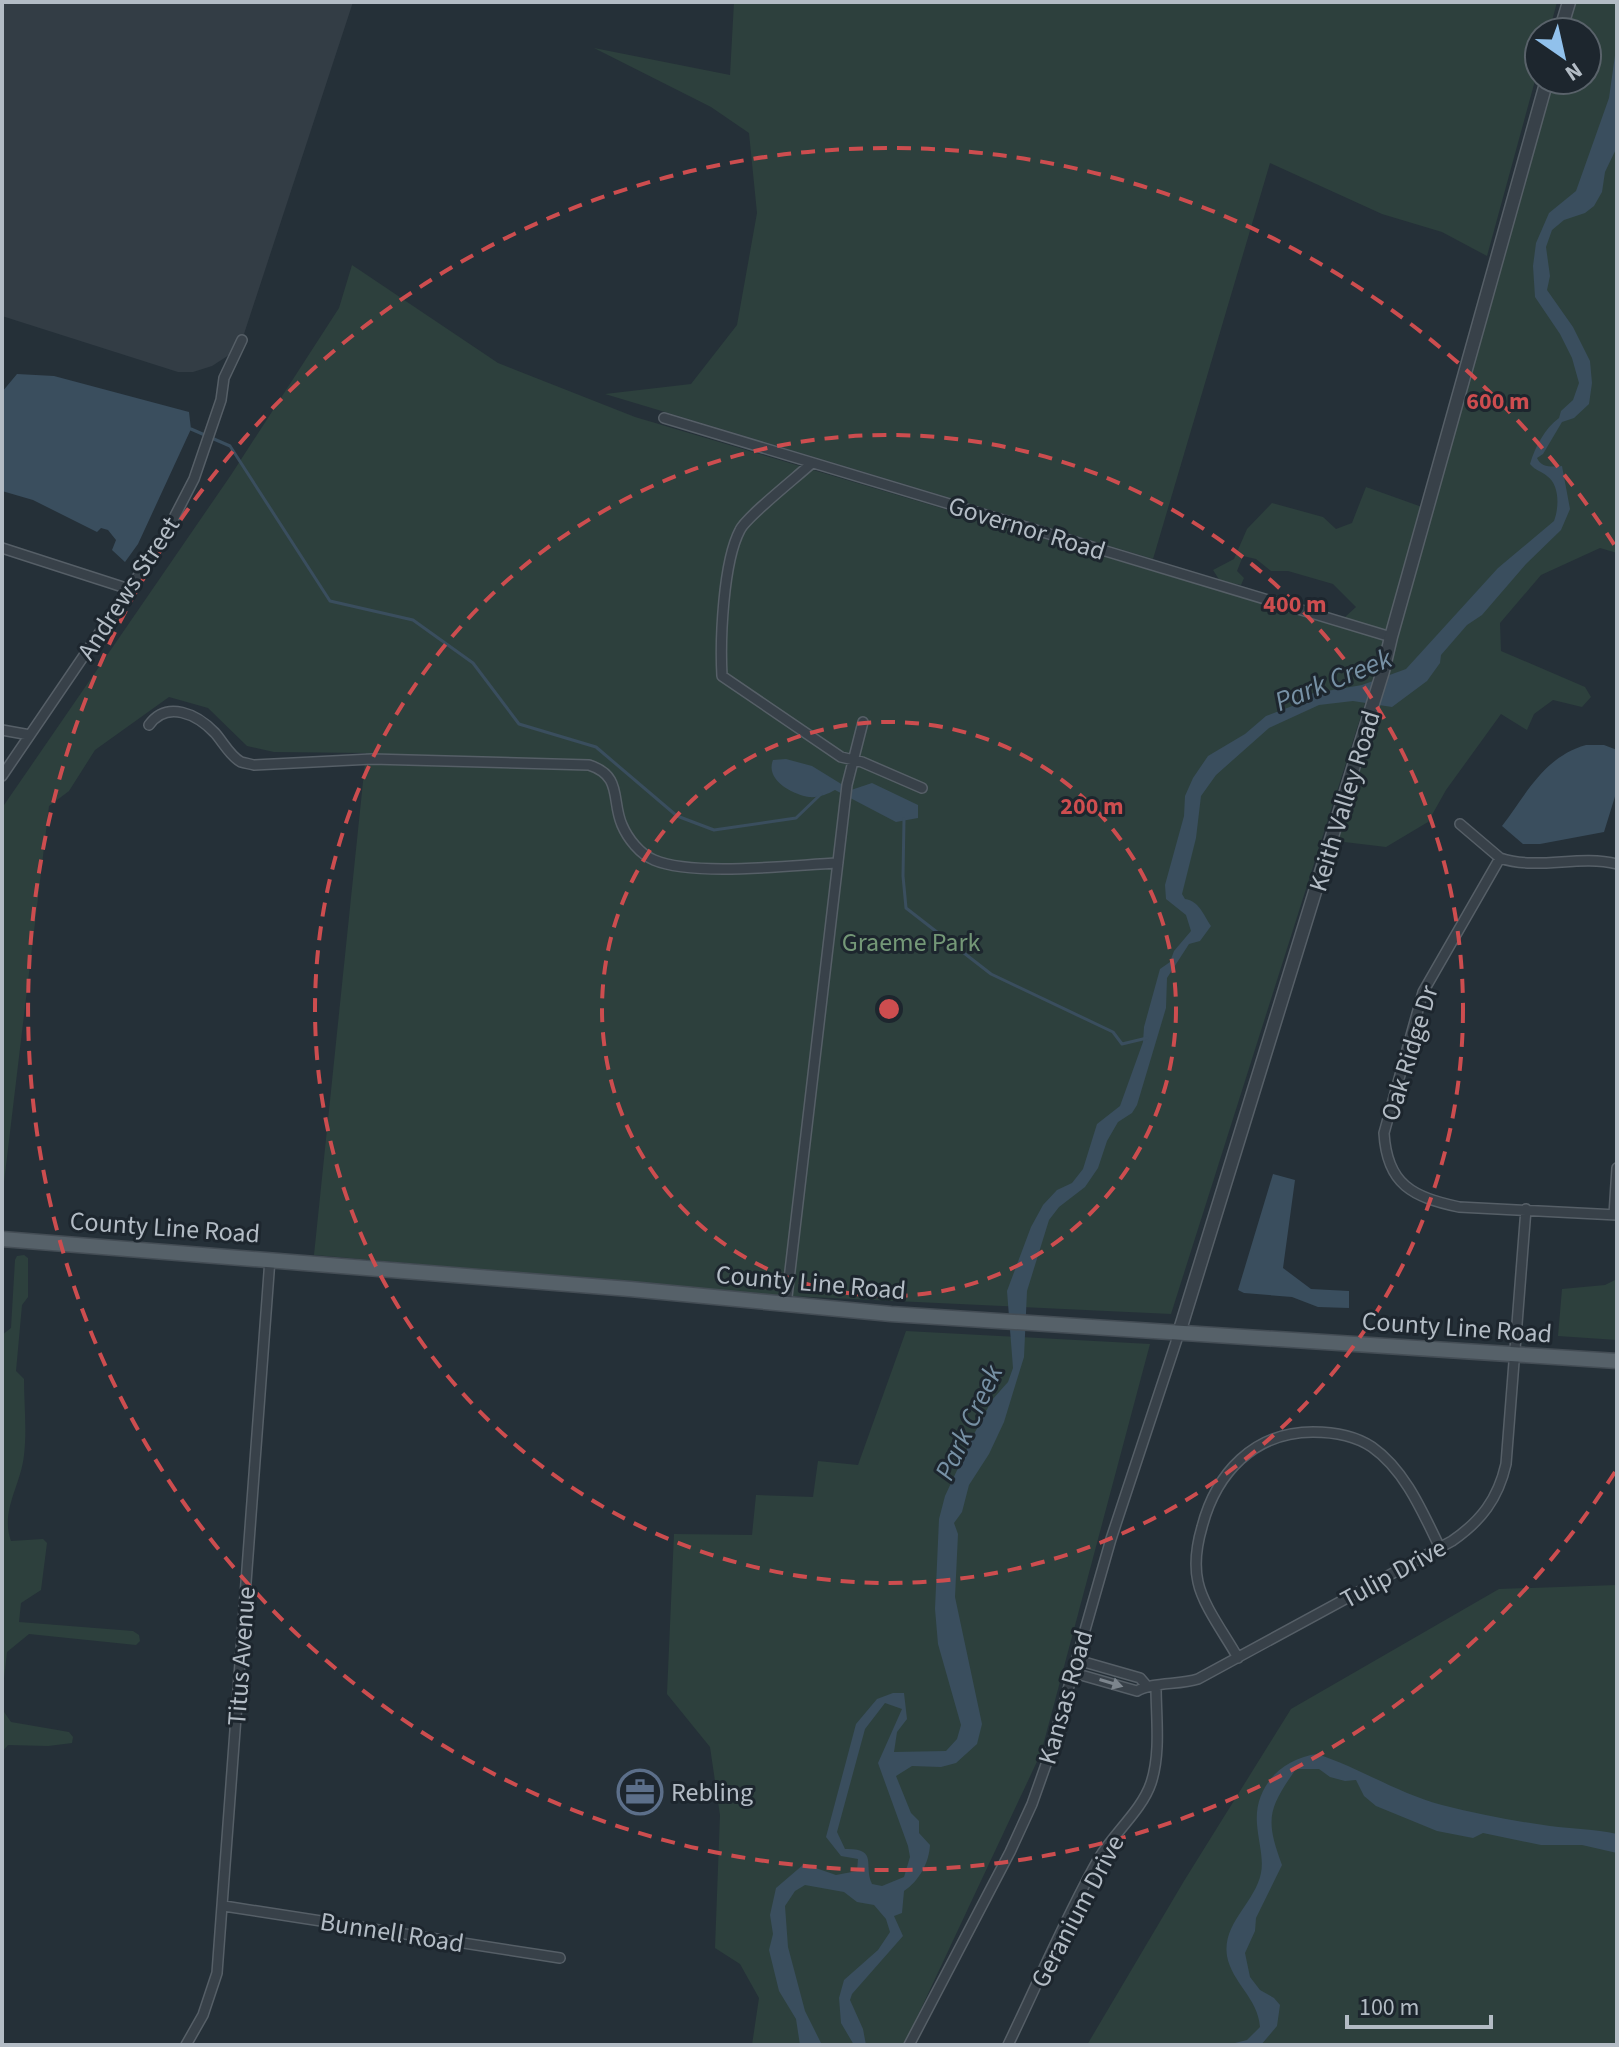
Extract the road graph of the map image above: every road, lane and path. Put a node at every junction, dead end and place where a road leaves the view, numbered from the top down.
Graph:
1 (1543, 96) edge
2 (242, 340) dead end
3 (664, 418) dead end
4 (812, 463) junction
5 (2, 548) edge
6 (129, 589) junction
7 (1391, 637) junction
8 (863, 722) dead end
9 (149, 725) dead end
10 (2, 730) edge
11 (30, 735) junction
12 (853, 760) junction
13 (2, 776) edge
14 (922, 788) dead end
15 (1460, 824) dead end
16 (1500, 858) junction
17 (838, 863) junction
18 (1617, 864) edge
19 (1617, 1168) edge
20 (1526, 1209) junction
21 (1615, 1215) edge
22 (2, 1239) edge
23 (270, 1259) junction
24 (786, 1305) junction
25 (1179, 1333) junction
26 (1514, 1354) junction
27 (1617, 1361) edge
28 (1440, 1548) junction
29 (1238, 1658) junction
30 (1077, 1660) junction
31 (1074, 1673) junction
32 (1151, 1686) junction
33 (224, 1906) junction
34 (560, 1958) dead end
35 (186, 2045) edge
36 (909, 2045) edge
37 (1008, 2045) edge

1 - 7 street, Keith Valley Road
2 - 6 street, Andrews Street
3 - 4 street, Governor Road
4 - 7 street, Governor Road
4 - 12 street
5 - 6 street
6 - 11 street, Andrews Street
7 - 25 street, Keith Valley Road
8 - 12 street
9 - 17 street
10 - 11 street
11 - 13 street, Andrews Street
12 - 14 street
12 - 17 street
15 - 16 street
16 - 18 street
16 - 20 street, Oak Ridge Dr
17 - 24 street
19 - 21 street
20 - 21 street, Oak Ridge Dr
20 - 26 street, Tulip Drive
22 - 23 main road, County Line Road
23 - 24 main road, County Line Road
23 - 33 street, Titus Avenue
24 - 25 main road, County Line Road
25 - 26 main road, County Line Road
25 - 30 street, Kansas Road
26 - 27 main road, County Line Road
26 - 28 street, Tulip Drive
28 - 29 street, Tulip Drive
28 - 29 street
29 - 32 street, Tulip Drive
30 - 31 street, Kansas Road
30 - 32 street
31 -> 32 street, Tulip Drive
31 - 36 street, Kansas Road
32 - 37 street, Geranium Drive
33 - 34 street, Bunnell Road
33 - 35 street, Titus Avenue

